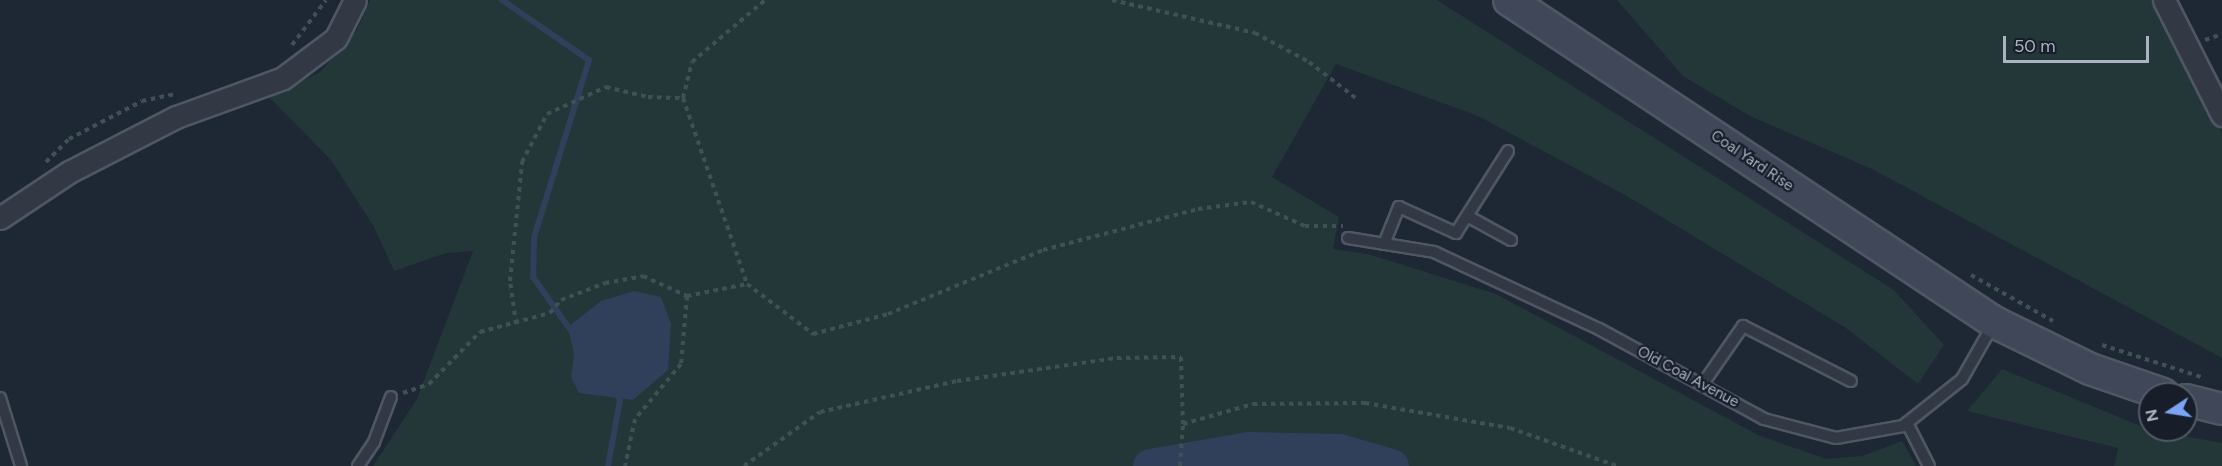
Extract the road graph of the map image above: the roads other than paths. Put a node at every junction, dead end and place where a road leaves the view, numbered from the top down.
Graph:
1 (355, 0) edge
2 (1509, 0) edge
3 (2164, 0) edge
4 (2222, 115) edge
5 (1508, 151) dead end
6 (1469, 217) junction
7 (0, 219) edge
8 (1348, 238) road end
9 (1511, 240) dead end
10 (1384, 244) junction
11 (1994, 322) junction
12 (1851, 381) dead end
13 (1702, 385) junction
14 (2138, 385) edge
15 (391, 397) road end
16 (0, 398) edge
17 (2198, 403) edge
18 (2222, 409) edge
19 (1907, 423) junction
20 (21, 466) edge
21 (358, 466) edge
22 (1929, 466) edge

1 - 7 street
2 - 11 main road, Coal Yard Rise
3 - 4 street
5 - 6 lane
6 - 9 lane
6 - 10 lane
8 - 10 lane, Old Coal Avenue
10 - 13 lane, Old Coal Avenue
11 - 14 main road, Coal Yard Rise
11 - 19 lane, Old Coal Avenue
12 - 13 lane
13 - 19 lane, Old Coal Avenue
15 - 21 lane
16 - 20 lane
17 - 18 main road
19 - 22 lane

